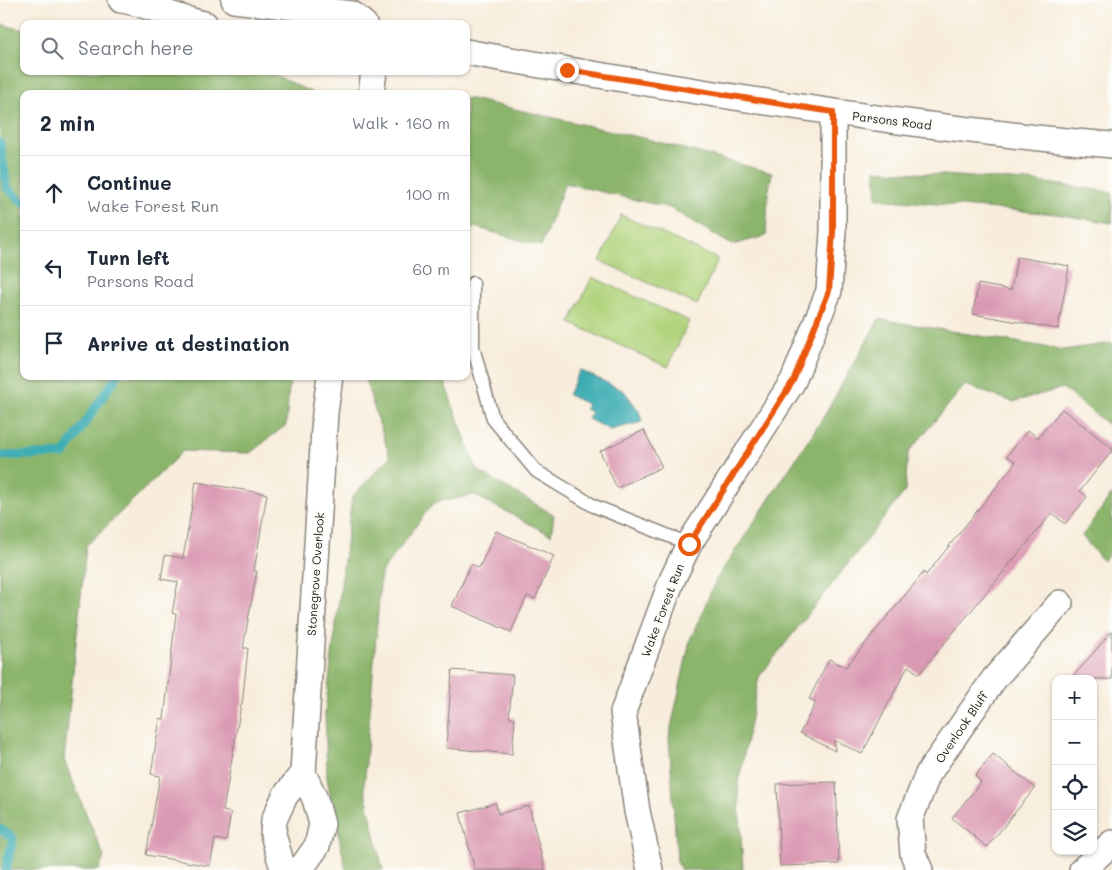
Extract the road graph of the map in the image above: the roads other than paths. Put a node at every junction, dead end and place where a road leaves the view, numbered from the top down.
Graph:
1 (234, 0) edge
2 (136, 1) edge
3 (186, 20) edge
4 (359, 20) edge
5 (470, 53) edge
6 (373, 75) edge
7 (372, 90) edge
8 (833, 112) junction
9 (1112, 145) edge
10 (474, 283) dead end
11 (329, 380) edge
12 (689, 544) junction
13 (1060, 603) dead end
14 (303, 773) junction
15 (1112, 843) edge
16 (286, 870) edge
17 (300, 870) edge
18 (650, 870) edge
19 (920, 870) edge
20 (1082, 870) edge

1 - 4 street
2 - 3 street
5 - 8 street, Parsons Road
6 - 7 street
8 - 9 street, Parsons Road
8 - 12 street, Wake Forest Run
10 - 12 lane
11 - 14 street, Stonegrove Overlook
12 - 18 street, Wake Forest Run
13 - 19 street, Overlook Bluff
14 - 16 street
14 - 17 street, Stonegrove Overlook
15 - 20 street

